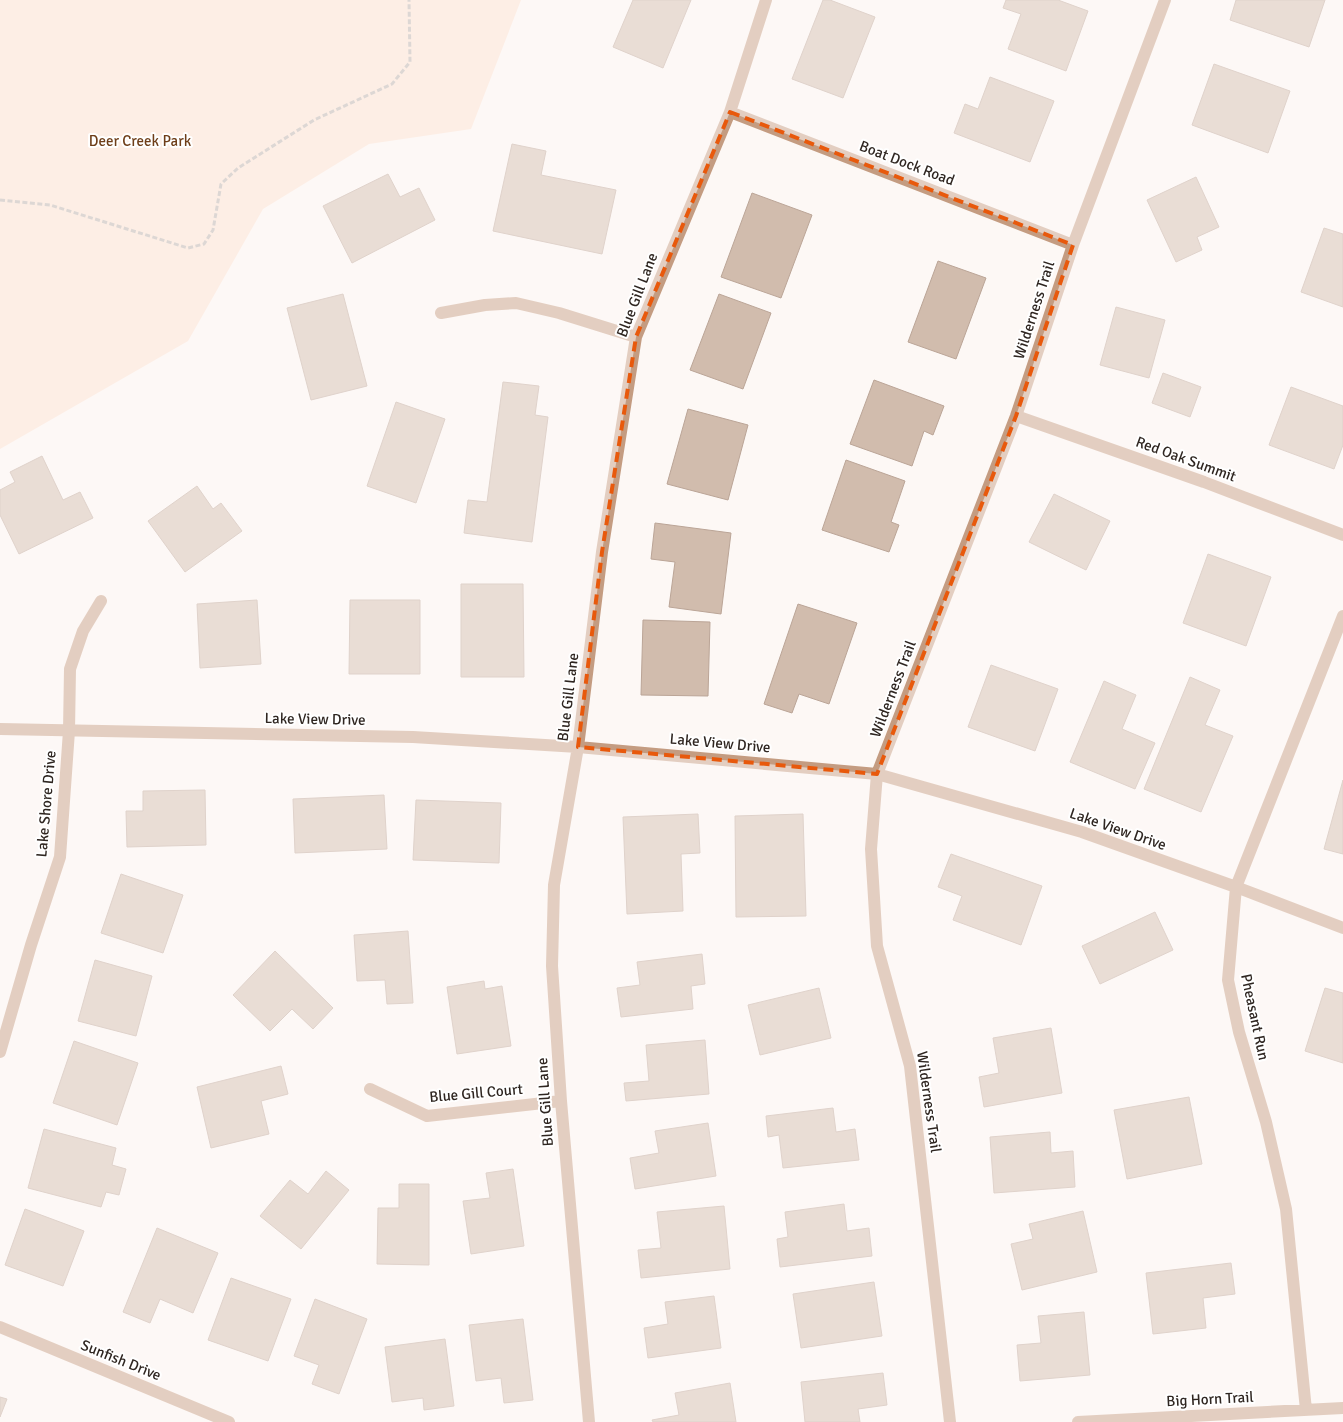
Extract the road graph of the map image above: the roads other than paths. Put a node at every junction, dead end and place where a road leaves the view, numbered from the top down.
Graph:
1 (766, 0) edge
2 (1164, 0) edge
3 (730, 112) junction
4 (1073, 245) junction
5 (442, 313) dead end
6 (636, 337) junction
7 (1016, 416) junction
8 (1343, 534) edge
9 (101, 600) dead end
10 (1343, 616) edge
11 (0, 729) edge
12 (69, 731) junction
13 (578, 747) junction
14 (878, 774) junction
15 (1236, 887) junction
16 (1343, 928) edge
17 (0, 1052) edge
18 (370, 1089) dead end
19 (561, 1101) junction
20 (0, 1328) edge
21 (1343, 1408) edge
22 (1306, 1410) junction
23 (229, 1422) edge
24 (588, 1422) edge
25 (950, 1422) edge
26 (1078, 1422) edge

1 - 3 street, Blue Gill Lane
2 - 4 street, Wilderness Trail
3 - 4 street, Boat Dock Road
3 - 6 street, Blue Gill Lane
4 - 7 street, Wilderness Trail
5 - 6 street
6 - 13 street, Blue Gill Lane
7 - 8 street, Red Oak Summit
7 - 14 street, Wilderness Trail
9 - 12 street, Lake Shore Drive
10 - 15 street, Pheasant Run
11 - 12 street, Lake View Drive
12 - 13 street, Lake View Drive
12 - 17 street, Lake Shore Drive
13 - 14 street, Lake View Drive
13 - 19 street, Blue Gill Lane
14 - 15 street, Lake View Drive
14 - 25 street, Wilderness Trail
15 - 16 street, Lake View Drive
15 - 22 street, Pheasant Run
18 - 19 street, Blue Gill Court
19 - 24 street, Blue Gill Lane
20 - 23 street, Sunfish Drive
21 - 22 street, Big Horn Trail
22 - 26 street, Big Horn Trail

